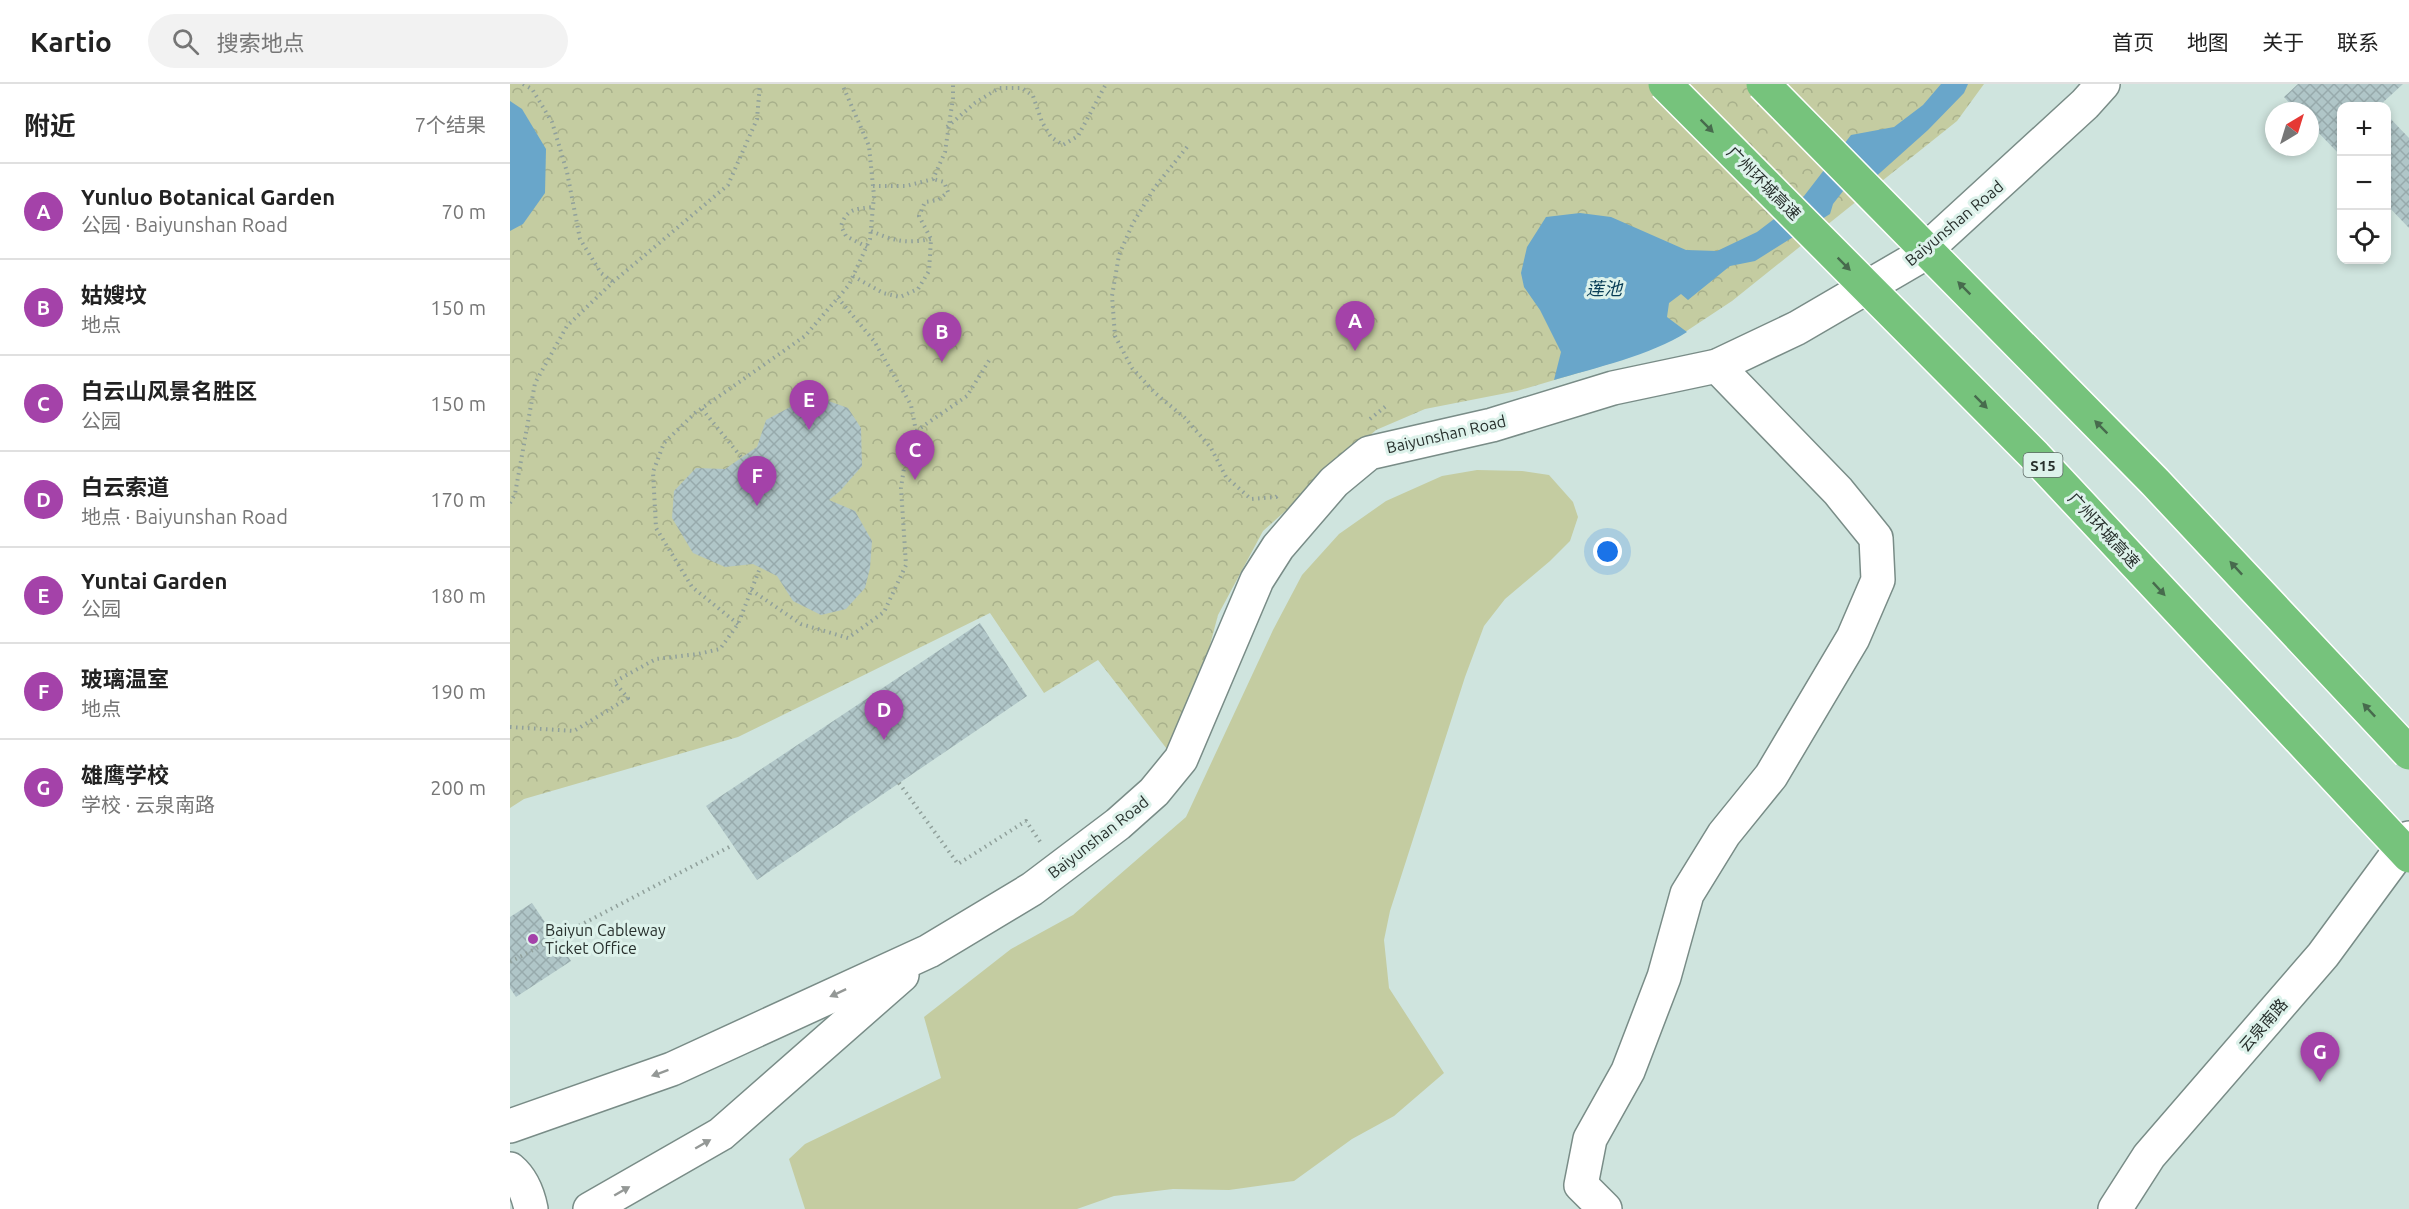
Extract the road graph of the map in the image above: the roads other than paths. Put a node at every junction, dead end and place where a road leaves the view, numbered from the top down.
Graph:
1 (1665, 84) edge
2 (1763, 84) edge
3 (2103, 84) edge
4 (1717, 366) junction
5 (2409, 753) edge
6 (2409, 838) edge
7 (2409, 856) edge
8 (929, 951) junction
9 (510, 1126) edge
10 (510, 1169) edge
11 (531, 1209) edge
12 (590, 1209) edge
13 (1605, 1209) edge
14 (2115, 1209) edge

1 -> 7 highway, 广州环城高速 / S15, bridge
5 -> 2 highway, bridge
3 - 4 street, Baiyunshan Road
4 - 8 street, Baiyunshan Road
4 - 13 street
6 - 14 street, 云泉南路
8 -> 9 street
12 -> 8 street
10 - 11 street

